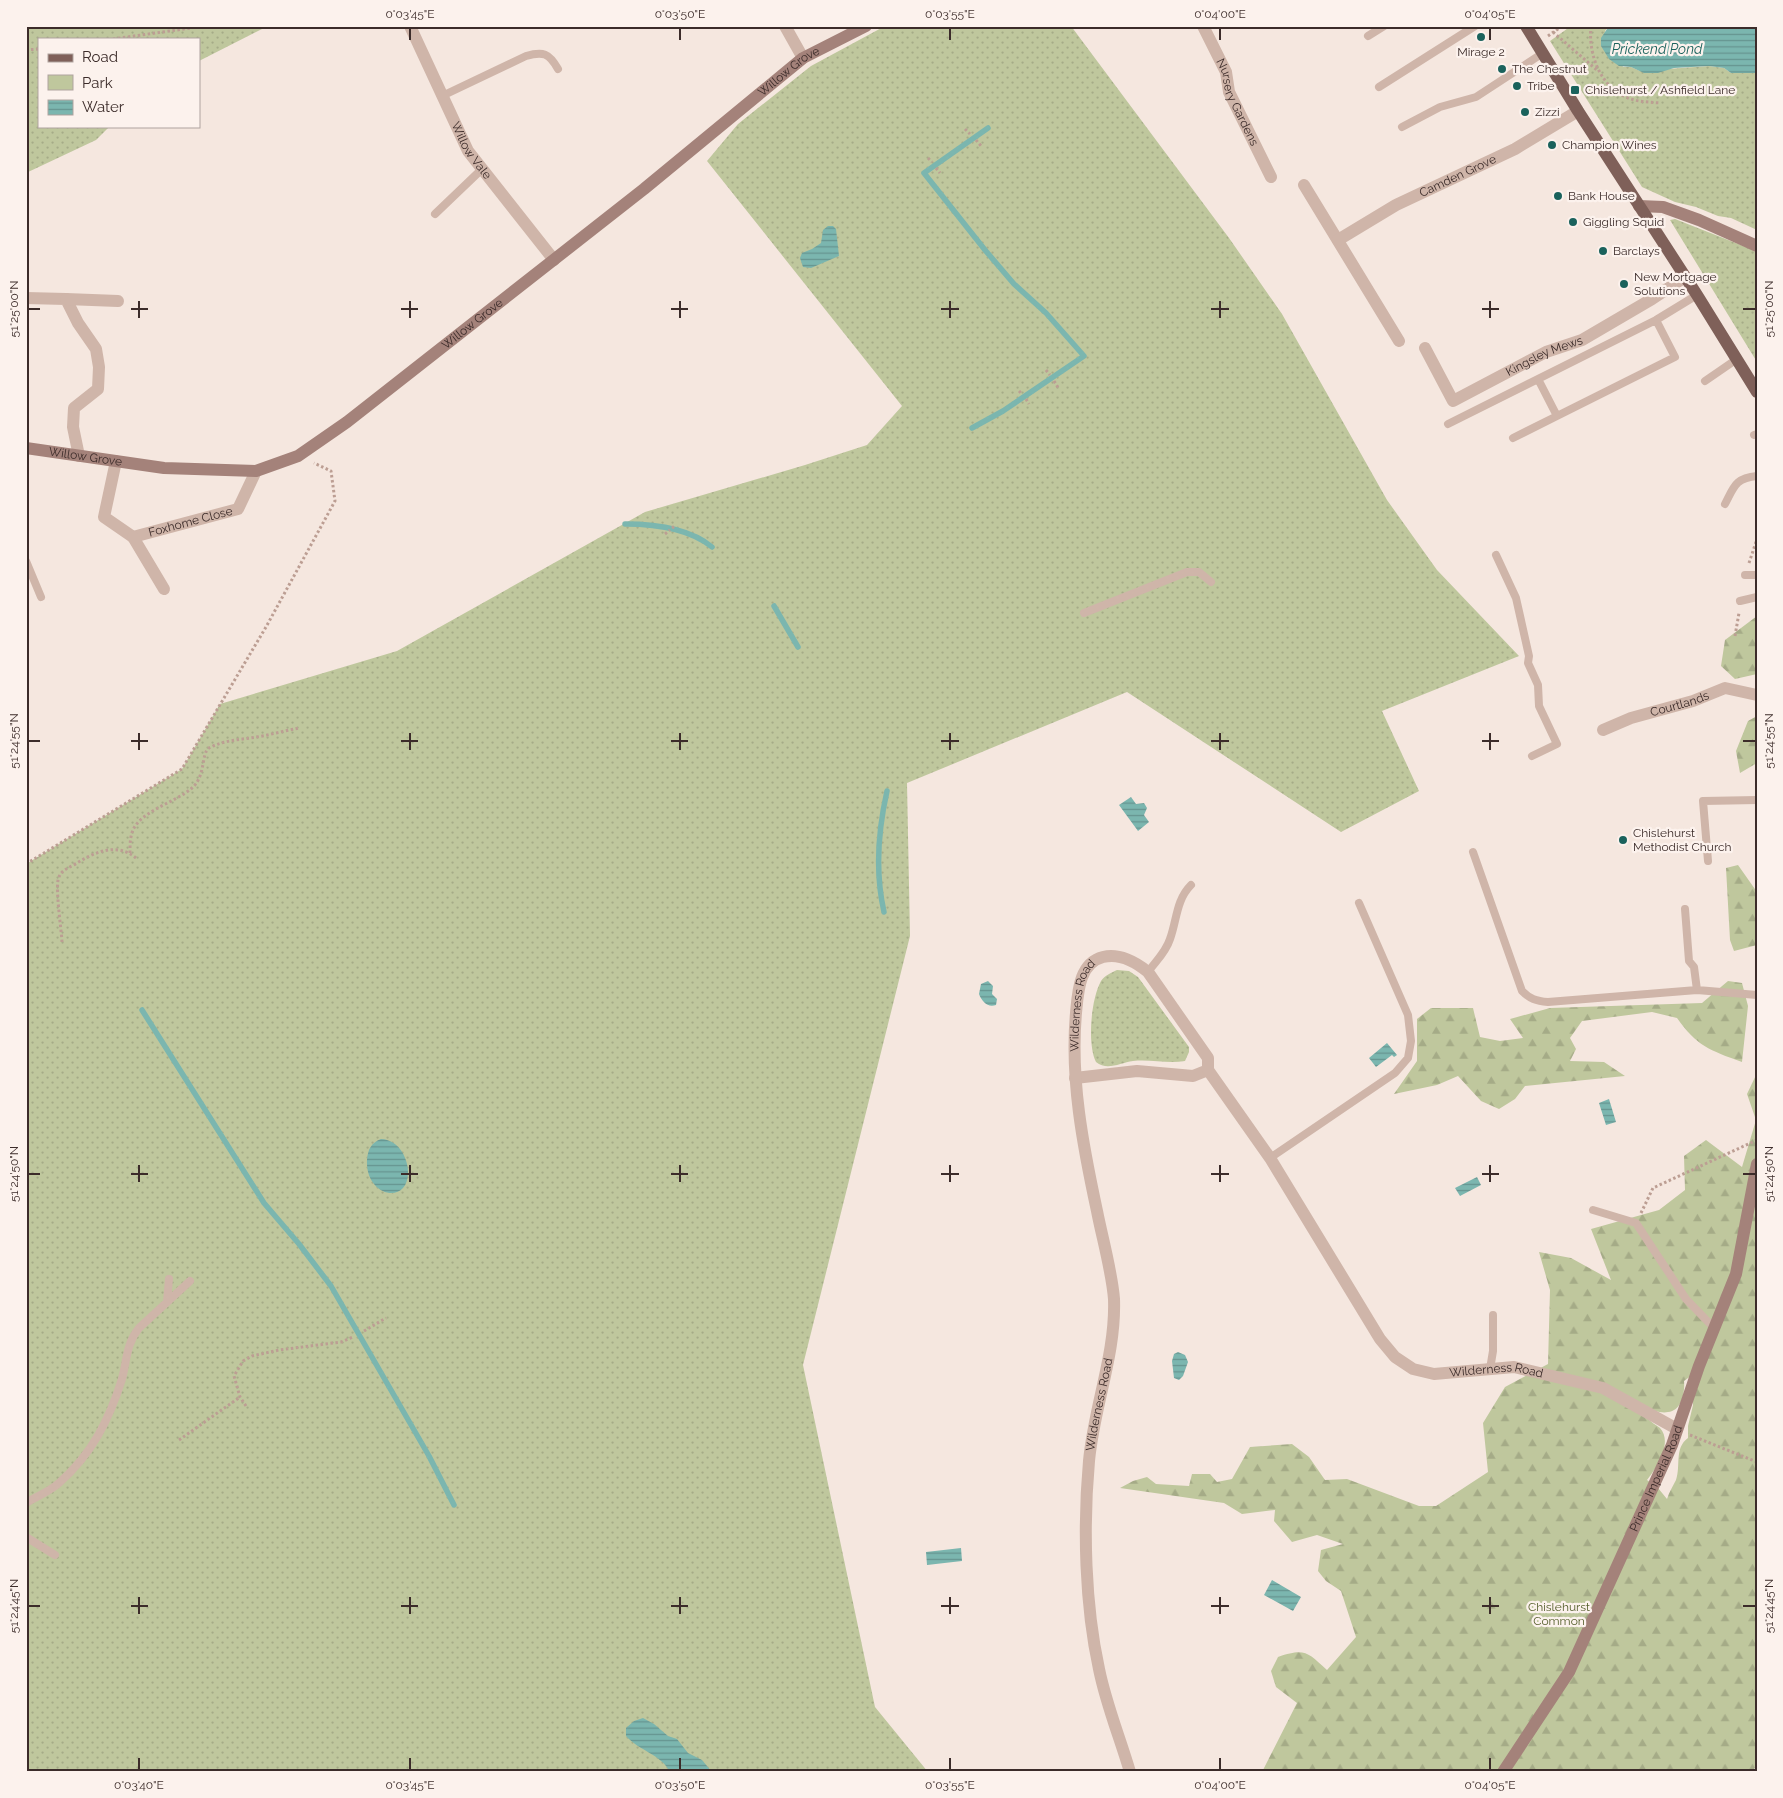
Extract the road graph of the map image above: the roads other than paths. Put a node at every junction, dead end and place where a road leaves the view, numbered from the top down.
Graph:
1 (410, 26) edge
2 (785, 26) edge
3 (866, 26) edge
4 (1202, 26) edge
5 (1384, 26) edge
6 (1475, 26) edge
7 (1526, 26) edge
8 (1368, 36) dead end
9 (1543, 53) junction
10 (804, 58) junction
11 (558, 69) dead end
12 (1378, 87) dead end
13 (442, 96) junction
14 (1578, 111) junction
15 (1402, 127) dead end
16 (482, 170) junction
17 (1271, 177) dead end
18 (1304, 185) dead end
19 (1639, 206) junction
20 (435, 214) dead end
21 (1338, 240) junction
22 (1757, 246) edge
23 (554, 260) junction
24 (1685, 277) junction
25 (1697, 295) junction
26 (26, 298) edge
27 (66, 299) junction
28 (118, 301) dead end
29 (1656, 320) junction
30 (1399, 341) dead end
31 (1425, 348) dead end
32 (1737, 359) junction
33 (1538, 379) junction
34 (1705, 381) dead end
35 (1757, 392) edge
36 (1557, 416) junction
37 (1448, 424) dead end
38 (1513, 438) dead end
39 (26, 448) edge
40 (79, 456) junction
41 (116, 461) junction
42 (256, 471) junction
43 (1757, 476) edge
44 (1725, 504) dead end
45 (133, 537) junction
46 (1496, 555) dead end
47 (26, 561) edge
48 (1745, 575) dead end
49 (1757, 575) edge
50 (1211, 582) dead end
51 (164, 589) dead end
52 (41, 597) dead end
53 (1757, 597) edge
54 (1740, 601) dead end
55 (1084, 613) dead end
56 (1757, 695) edge
57 (1603, 730) dead end
58 (1532, 756) dead end
59 (1757, 800) edge
60 (1473, 852) dead end
61 (1708, 861) dead end
62 (1191, 884) dead end
63 (1360, 902) dead end
64 (1684, 909) dead end
65 (1148, 972) junction
66 (1697, 990) junction
67 (1757, 995) edge
68 (1208, 1070) junction
69 (1075, 1078) junction
70 (1270, 1158) junction
71 (1757, 1164) edge
72 (1593, 1210) dead end
73 (169, 1279) dead end
74 (190, 1282) dead end
75 (167, 1302) junction
76 (1492, 1315) dead end
77 (1715, 1329) junction
78 (1490, 1369) junction
79 (1677, 1429) junction
80 (26, 1503) edge
81 (26, 1537) edge
82 (55, 1555) dead end
83 (1130, 1772) edge
84 (1503, 1772) edge

1 - 13 street, Willow Vale
2 - 10 street
3 - 10 street, Willow Grove
4 - 17 street, Nursery Gardens
5 - 8 lane
6 - 12 lane
7 - 9 main road
9 - 14 main road
9 - 15 lane
10 - 23 street, Willow Grove
11 - 13 lane
13 - 16 street, Willow Vale
14 - 19 main road
14 - 21 street, Camden Grove
16 - 20 lane
16 - 23 street, Willow Vale
18 - 21 street
19 - 22 street
19 - 24 main road
21 - 30 street
23 - 42 street, Willow Grove
24 - 25 main road
24 - 31 street, Kingsley Mews
25 - 29 lane
25 - 32 main road
26 - 27 street
27 - 28 street
27 - 40 street
29 - 33 lane
29 - 36 lane
32 - 34 lane
32 - 35 main road
33 - 36 lane
33 - 37 lane
36 - 38 lane
39 - 40 street, Willow Grove
40 - 41 street, Willow Grove
41 - 42 street, Willow Grove
41 - 45 street, Foxhome Close
42 - 45 street, Foxhome Close
43 - 44 lane
45 - 51 street, Foxhome Close
46 - 58 lane
47 - 52 lane
48 - 49 lane
50 - 55 lane
53 - 54 lane
56 - 57 street, Courtlands
59 - 61 lane
60 - 66 lane
62 - 65 lane
63 - 70 lane
64 - 66 lane
65 - 68 street, Wilderness Road
65 - 69 street, Wilderness Road
66 - 67 lane
68 - 69 street
68 - 70 street, Wilderness Road
69 - 83 street, Wilderness Road
70 - 78 street, Wilderness Road
71 - 77 street, Prince Imperial Road
72 - 77 lane
73 - 75 lane
74 - 75 lane
75 - 80 lane
76 - 78 lane
77 - 79 street, Prince Imperial Road
78 - 79 street, Wilderness Road
79 - 84 street, Prince Imperial Road
81 - 82 lane

